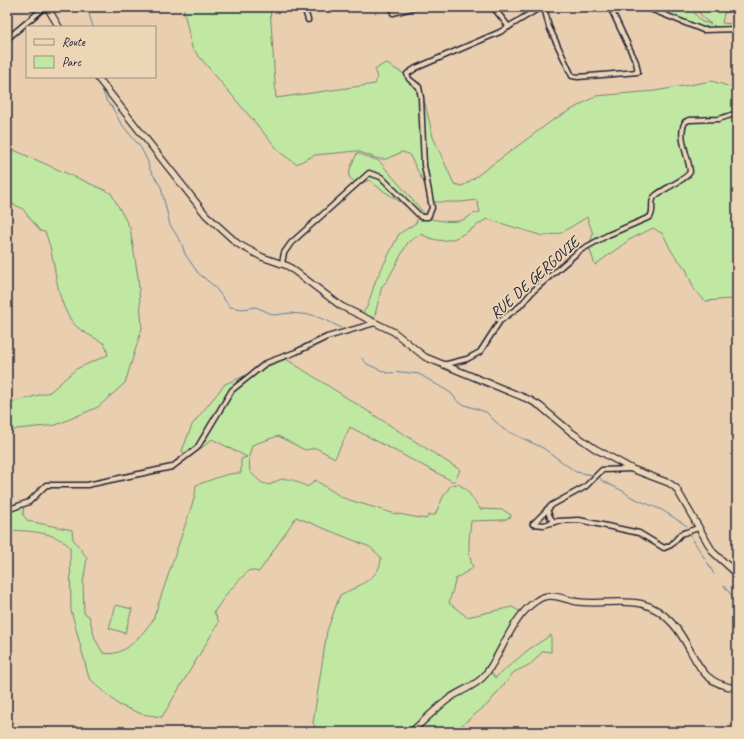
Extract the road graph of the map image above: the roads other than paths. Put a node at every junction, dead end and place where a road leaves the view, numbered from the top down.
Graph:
1 (46, 7) edge
2 (304, 7) edge
3 (416, 7) edge
4 (493, 7) edge
5 (541, 7) edge
6 (544, 7) edge
7 (610, 7) edge
8 (645, 7) edge
9 (392, 13) dead end
10 (308, 20) dead end
11 (57, 26) edge
12 (509, 27) junction
13 (737, 28) edge
14 (7, 38) edge
15 (99, 78) edge
16 (737, 112) edge
17 (282, 263) junction
18 (375, 323) junction
19 (443, 364) junction
20 (632, 470) junction
21 (547, 509) junction
22 (7, 510) edge
23 (554, 522) junction
24 (698, 528) junction
25 (737, 574) edge
26 (737, 688) edge
27 (411, 732) edge

1 - 11 main road
1 - 14 street
2 - 10 street
3 - 9 street
4 - 12 street
5 - 12 street
6 - 7 street
8 - 13 street
12 - 17 street
15 - 17 main road
16 - 19 street, RUE DE GERGOVIE
17 - 18 main road
18 - 19 main road
18 - 22 street
19 - 20 main road
20 - 21 street
20 - 24 main road
21 - 23 street
21 - 23 street
23 - 24 street
24 - 25 main road
26 - 27 main road

